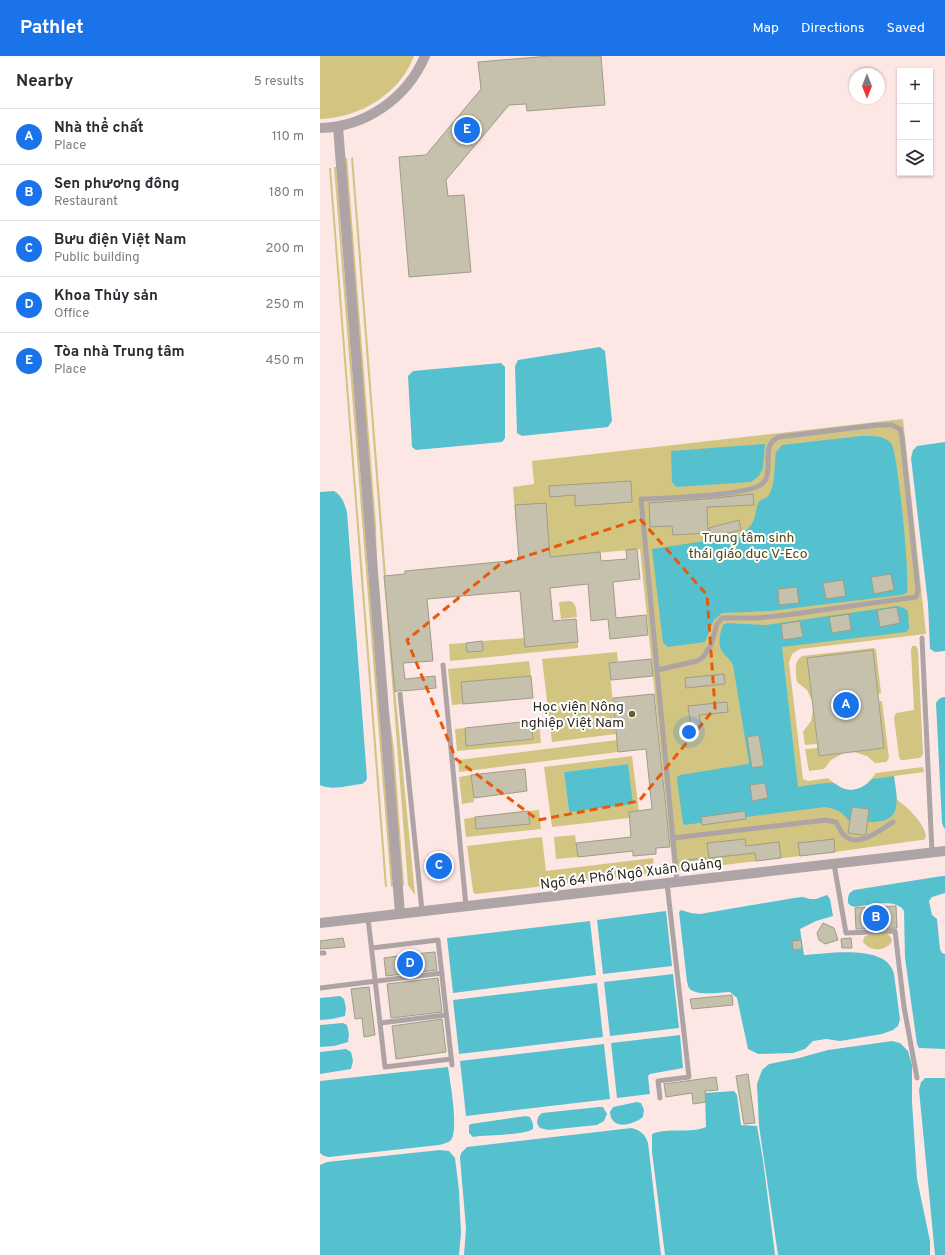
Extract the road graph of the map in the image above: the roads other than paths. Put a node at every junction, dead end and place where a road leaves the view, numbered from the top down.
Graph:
1 (425, 56) edge
2 (338, 127) junction
3 (320, 128) edge
4 (922, 638) dead end
5 (443, 665) dead end
6 (657, 670) junction
7 (400, 694) dead end
8 (893, 822) dead end
9 (673, 838) junction
10 (945, 851) edge
11 (932, 852) junction
12 (834, 864) junction
13 (672, 882) junction
14 (466, 906) junction
15 (422, 911) junction
16 (400, 914) junction
17 (368, 918) junction
18 (320, 923) edge
19 (372, 948) junction
20 (442, 973) junction
21 (375, 981) junction
22 (320, 988) edge
23 (446, 1016) junction
24 (380, 1024) junction
25 (917, 1078) dead end
26 (660, 1098) dead end

1 - 2 street
2 - 3 street
2 - 16 street
4 - 11 lane
5 - 14 lane
6 - 6 lane
6 - 9 lane
7 - 15 lane
8 - 9 lane
9 - 13 lane
10 - 11 street, Ngõ 64 Phố Ngô Xuân Quảng
11 - 12 street, Ngõ 64 Phố Ngô Xuân Quảng
12 - 13 street, Ngõ 64 Phố Ngô Xuân Quảng
12 - 25 lane
13 - 14 street, Ngõ 64 Phố Ngô Xuân Quảng
13 - 26 lane
14 - 15 street, Ngõ 64 Phố Ngô Xuân Quảng
15 - 16 street, Ngõ 64 Phố Ngô Xuân Quảng
16 - 17 street, Ngõ 64 Phố Ngô Xuân Quảng
17 - 18 street, Ngõ 64 Phố Ngô Xuân Quảng
17 - 19 lane
19 - 20 lane
19 - 21 lane
20 - 21 lane
20 - 23 lane
21 - 22 lane
21 - 24 lane
23 - 24 lane
23 - 24 lane

